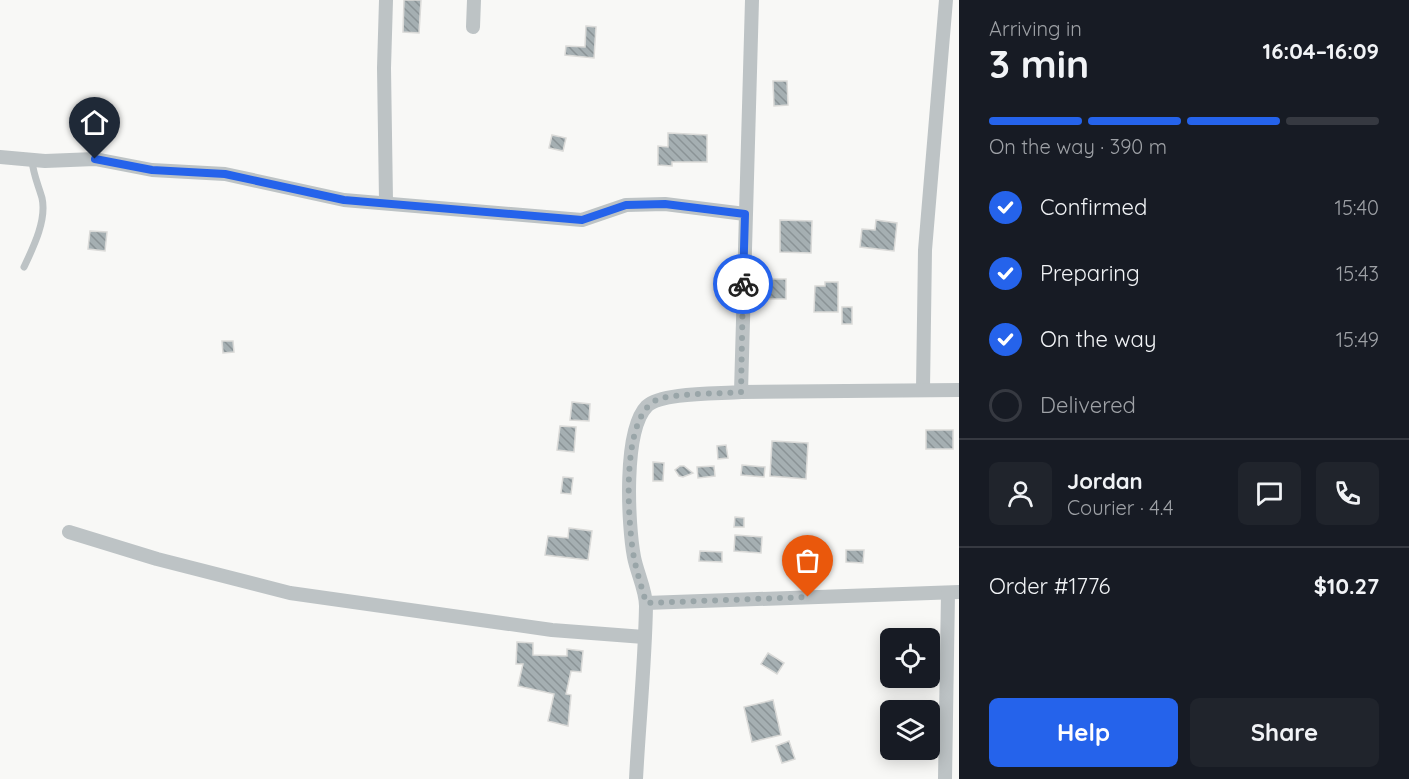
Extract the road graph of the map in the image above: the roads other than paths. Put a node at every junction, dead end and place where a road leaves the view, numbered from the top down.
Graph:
1 (386, 0) edge
2 (474, 0) edge
3 (752, 0) edge
4 (946, 0) edge
5 (473, 27) dead end
6 (0, 157) edge
7 (32, 160) junction
8 (386, 201) junction
9 (745, 214) junction
10 (24, 267) dead end
11 (923, 389) junction
12 (959, 390) edge
13 (741, 392) junction
14 (69, 532) dead end
15 (953, 592) edge
16 (646, 603) junction
17 (644, 637) junction
18 (636, 779) edge
19 (945, 779) edge

1 - 8 street
2 - 5 street
3 - 9 street
4 - 11 street
6 - 7 street
7 - 8 street
7 - 10 lane
8 - 9 street
9 - 13 street
11 - 12 street
11 - 13 street
13 - 16 street
14 - 17 street
15 - 16 street
15 - 19 street
16 - 17 street
17 - 18 street

